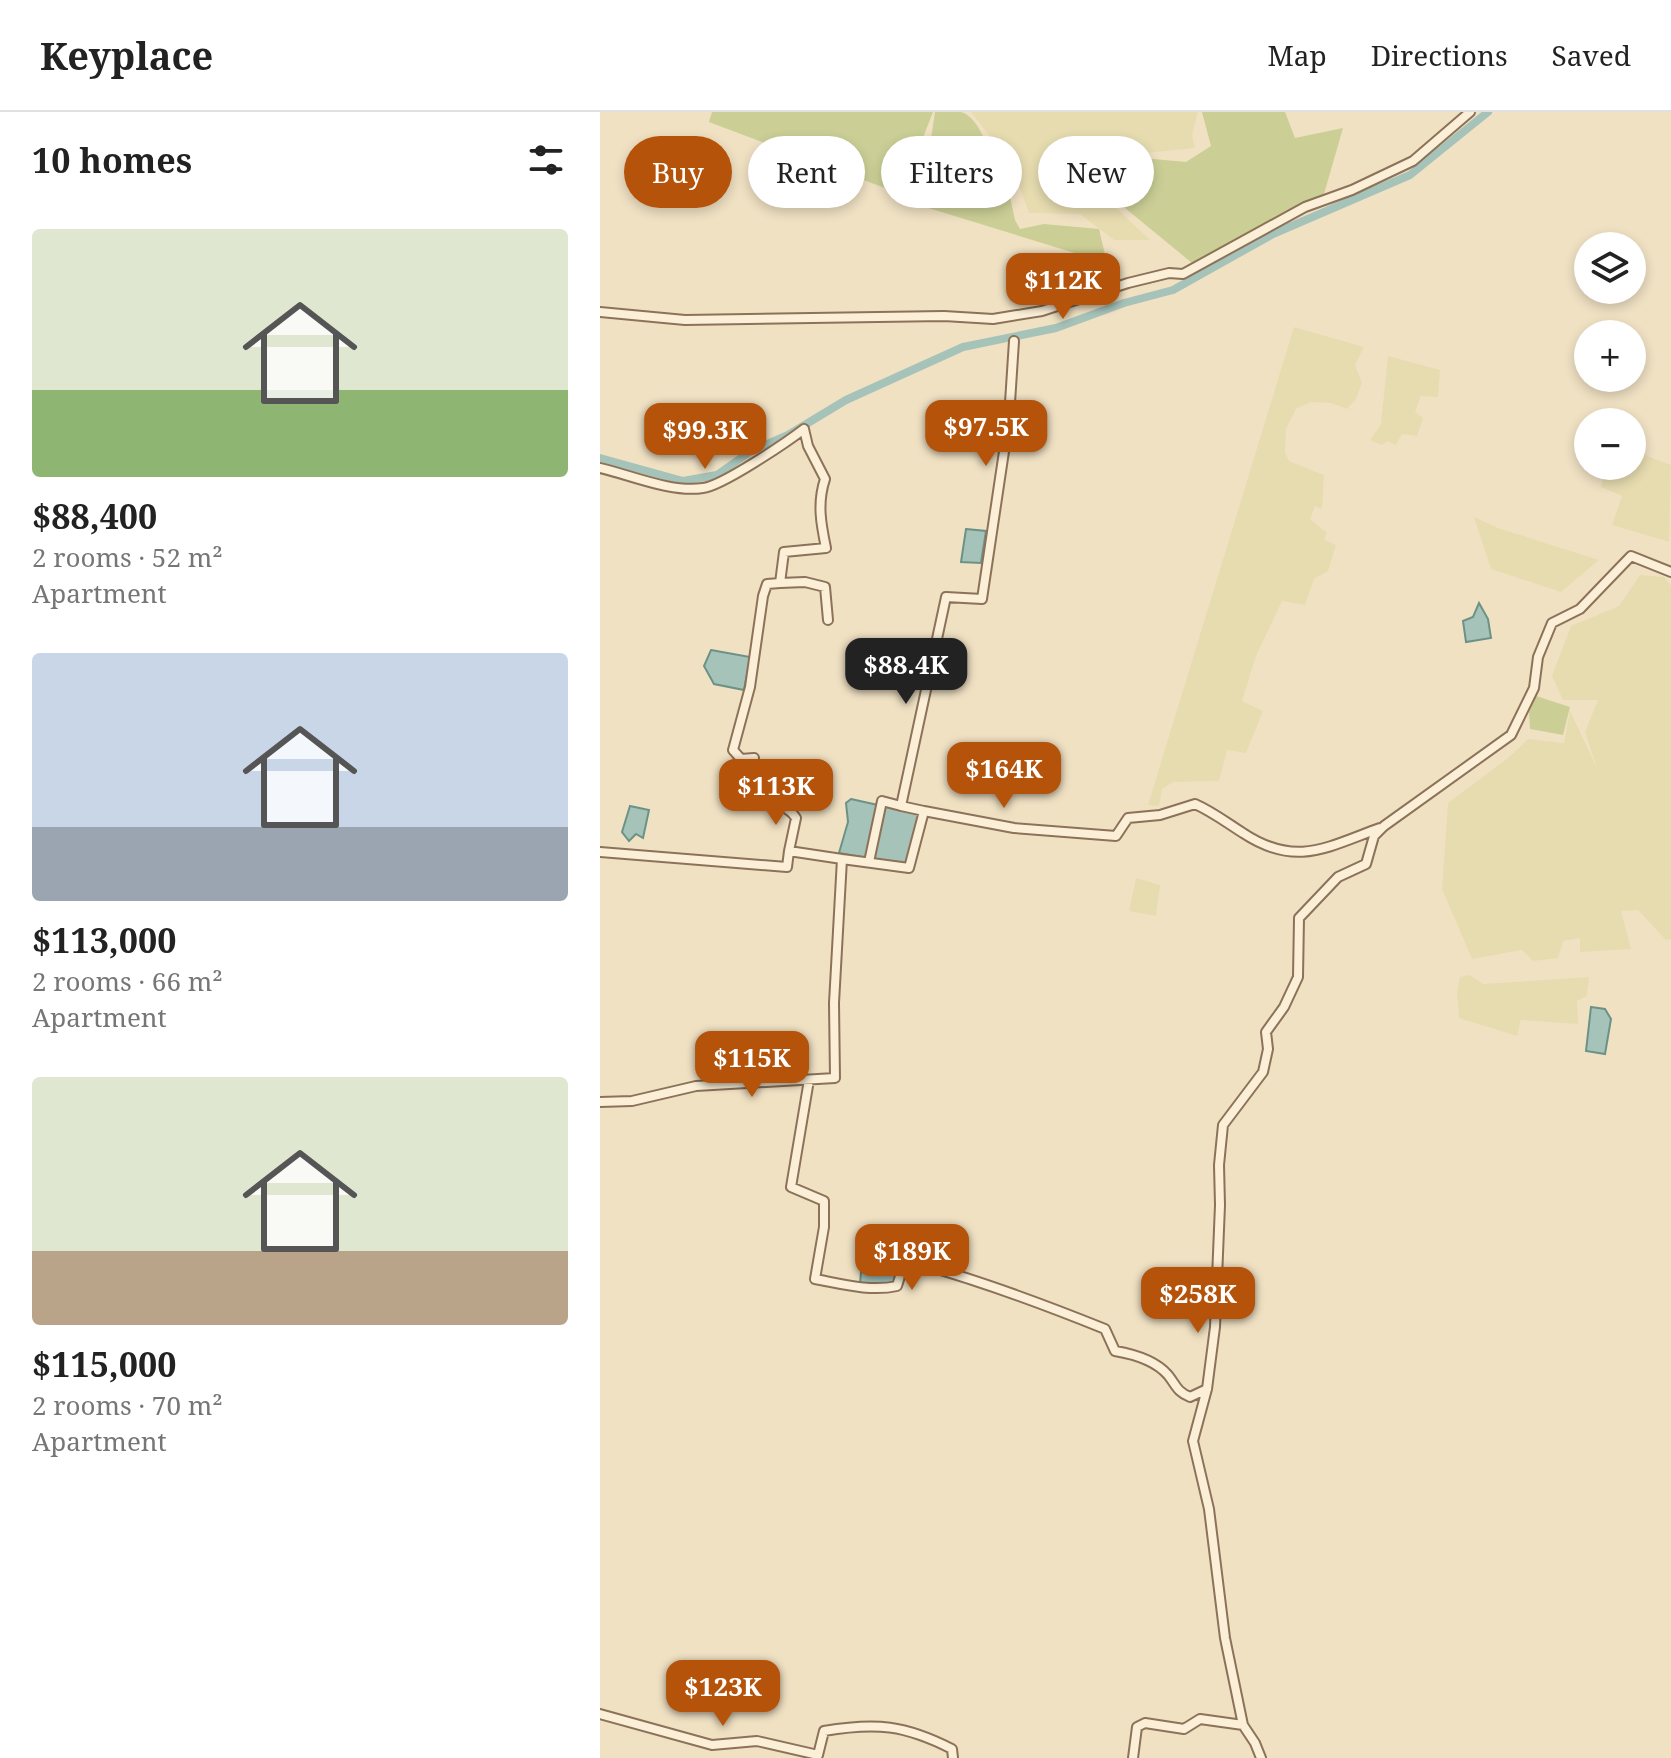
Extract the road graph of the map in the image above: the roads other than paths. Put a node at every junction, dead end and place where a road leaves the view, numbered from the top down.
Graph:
1 (1470, 112) edge
2 (600, 312) edge
3 (1014, 341) dead end
4 (600, 468) edge
5 (1671, 572) edge
6 (780, 583) junction
7 (828, 620) dead end
8 (901, 806) junction
9 (924, 811) junction
10 (1384, 826) junction
11 (789, 851) junction
12 (600, 852) edge
13 (842, 859) junction
14 (869, 862) junction
15 (809, 1080) junction
16 (600, 1102) edge
17 (1207, 1389) junction
18 (600, 1714) edge
19 (1243, 1725) junction
20 (818, 1756) edge
21 (953, 1758) edge
22 (1133, 1758) edge
23 (1261, 1758) edge

1 - 2 street
3 - 8 street
4 - 6 street
5 - 10 street
6 - 7 street
6 - 11 street
8 - 9 street
8 - 14 street
9 - 10 street
9 - 14 street
10 - 17 street
11 - 12 street
11 - 13 street
13 - 14 street
13 - 15 street
15 - 16 street
15 - 17 street
17 - 19 street
18 - 20 street
19 - 22 street
19 - 23 street
20 - 21 street

